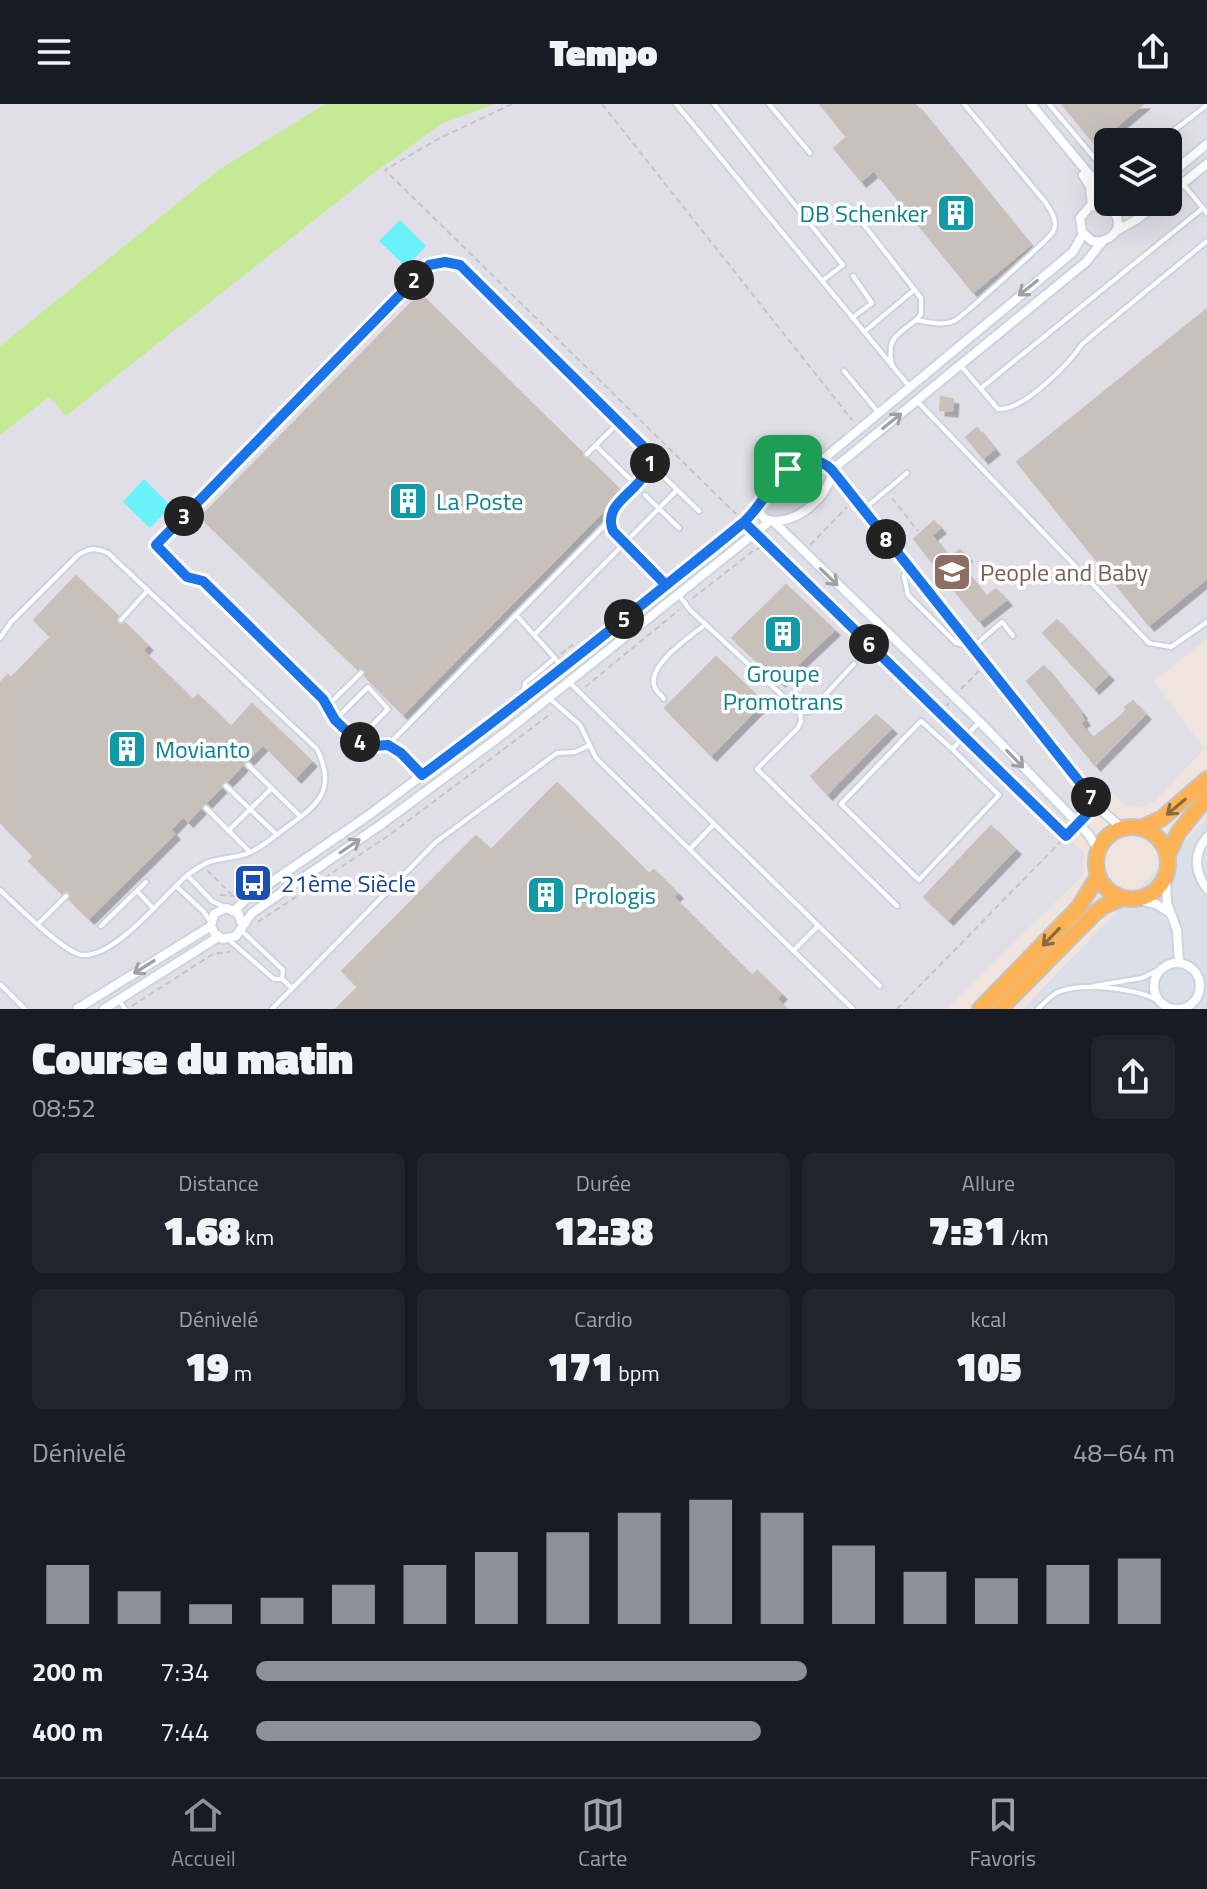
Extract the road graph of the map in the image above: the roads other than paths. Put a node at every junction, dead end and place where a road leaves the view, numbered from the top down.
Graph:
1 (676, 104) edge
2 (714, 104) edge
3 (769, 104) edge
4 (964, 104) edge
5 (1031, 104) edge
6 (1049, 104) edge
7 (1207, 105) edge
8 (1177, 128) edge
9 (1207, 144) edge
10 (810, 153) dead end
11 (1070, 154) junction
12 (1094, 157) edge
13 (1207, 164) edge
14 (1182, 165) edge
15 (1094, 181) edge
16 (1182, 184) joint
17 (1092, 205) joint
18 (850, 207) dead end
19 (1205, 211) edge
20 (1116, 216) edge
21 (1141, 216) edge
22 (1116, 231) junction
23 (1083, 234) junction
24 (1207, 241) edge
25 (1102, 242) junction
26 (853, 276) dead end
27 (822, 281) junction
28 (914, 290) junction
29 (852, 318) junction
30 (916, 320) junction
31 (864, 332) junction
32 (960, 364) junction
33 (892, 366) junction
34 (844, 371) dead end
35 (909, 386) junction
36 (981, 389) junction
37 (917, 401) junction
38 (878, 412) junction
39 (619, 422) junction
40 (596, 446) junction
41 (587, 454) dead end
42 (821, 461) junction
43 (832, 471) junction
44 (907, 473) dead end
45 (663, 476) dead end
46 (630, 479) dead end
47 (677, 490) junction
48 (645, 495) dead end
49 (760, 505) junction
50 (659, 509) junction
51 (862, 510) junction
52 (699, 511) dead end
53 (609, 521) junction
54 (772, 521) junction
55 (679, 528) dead end
56 (625, 542) junction
57 (909, 567) junction
58 (666, 585) junction
59 (148, 590) junction
60 (678, 593) junction
61 (516, 615) junction
62 (121, 620) dead end
63 (1207, 622) edge
64 (706, 624) junction
65 (535, 634) junction
66 (1013, 636) dead end
67 (0, 638) edge
68 (973, 647) junction
69 (555, 658) junction
70 (854, 664) dead end
71 (563, 667) junction
72 (361, 673) dead end
73 (569, 682) junction
74 (549, 698) junction
75 (523, 699) junction
76 (664, 699) dead end
77 (328, 705) junction
78 (800, 712) junction
79 (335, 720) junction
80 (980, 722) junction
81 (357, 741) junction
82 (388, 745) junction
83 (590, 745) junction
84 (952, 749) junction
85 (248, 765) dead end
86 (422, 775) junction
87 (1207, 779) edge
88 (226, 786) dead end
89 (272, 788) junction
90 (1207, 797) edge
91 (206, 808) dead end
92 (250, 809) junction
93 (301, 817) junction
94 (714, 824) junction
95 (1122, 828) junction
96 (1141, 828) junction
97 (228, 831) junction
98 (277, 835) junction
99 (1207, 837) edge
100 (690, 849) junction
101 (1098, 850) junction
102 (250, 852) junction
103 (1168, 855) junction
104 (187, 875) junction
105 (1098, 876) junction
106 (1166, 878) junction
107 (146, 882) dead end
108 (176, 886) junction
109 (1207, 889) edge
110 (0, 890) edge
111 (137, 892) junction
112 (66, 896) dead end
113 (1129, 899) junction
114 (897, 906) dead end
115 (153, 908) junction
116 (230, 909) junction
117 (1173, 917) junction
118 (38, 924) junction
119 (211, 924) junction
120 (101, 926) dead end
121 (818, 926) junction
122 (242, 929) junction
123 (223, 938) junction
124 (793, 951) junction
125 (1179, 963) junction
126 (1160, 969) junction
127 (282, 979) junction
128 (1203, 980) edge
129 (0, 984) edge
130 (880, 986) dead end
131 (1082, 987) junction
132 (293, 988) junction
133 (119, 1000) junction
134 (1160, 1002) junction
135 (25, 1009) edge
136 (77, 1009) edge
137 (104, 1009) edge
138 (126, 1009) edge
139 (272, 1009) edge
140 (853, 1009) edge
141 (980, 1009) edge
142 (1000, 1009) edge
143 (1038, 1009) edge
144 (1178, 1009) edge

1 - 27 lane
2 - 27 lane
3 - 10 lane
4 - 30 lane
5 - 11 street
6 - 12 lane
7 - 8 lane
9 - 14 street
11 - 15 street
11 - 17 street
13 - 16 street
16 - 19 lane
17 - 23 street
18 - 28 lane
19 - 36 lane
20 - 22 street
21 - 22 street
22 - 25 street
23 - 25 street
23 -> 35 street
24 - 36 lane
25 - 32 street
26 - 29 lane
27 - 29 lane
28 - 30 lane
28 - 31 lane
29 - 31 lane
30 - 33 lane
31 - 33 lane
32 - 36 lane
32 - 37 street
33 - 35 lane
34 - 38 lane
35 - 38 street
43 -> 37 street
37 - 63 lane
38 - 42 street
39 - 40 lane
39 - 53 lane
39 - 77 lane
40 - 41 lane
40 - 46 lane
42 - 43 street
42 - 49 street
43 - 51 street
43 - 54 street
44 - 51 lane
45 - 47 lane
47 - 50 lane
47 - 52 lane
48 - 50 lane
49 - 54 street
49 - 58 street
50 - 55 lane
50 - 56 lane
51 - 57 street
53 - 56 lane
53 - 61 lane
54 - 60 street
54 -> 80 street
56 - 58 lane
56 - 65 lane
57 - 68 street
57 - 68 lane
58 - 71 street
59 - 62 lane
59 - 67 lane
59 - 93 lane
60 - 64 lane
60 - 73 street
61 - 65 lane
61 - 82 lane
64 - 76 lane
64 - 78 lane
65 - 69 lane
66 - 68 lane
68 - 95 street
69 - 71 lane
69 - 75 lane
70 - 78 lane
71 - 75 street
72 - 77 lane
73 - 74 street
73 - 94 lane
74 - 83 lane
122 -> 74 street
75 - 86 street
77 - 79 lane
78 - 114 lane
79 - 81 lane
79 - 81 lane
80 - 84 lane
80 -> 101 street
81 - 82 lane
82 - 86 lane
83 - 100 lane
83 - 132 lane
84 - 84 lane
85 - 89 lane
86 - 116 street
87 -> 96 main road
88 - 92 lane
89 - 92 lane
89 - 93 lane
90 - 103 main road
91 - 97 lane
92 - 97 lane
92 - 98 lane
93 - 98 lane
94 - 100 lane
94 - 121 lane
95 - 96 main road
95 - 101 main road
96 - 103 main road
97 - 102 lane
98 - 102 lane
99 - 109 street
100 - 124 lane
101 - 105 main road
102 - 104 lane
103 - 106 main road
104 - 108 lane
104 - 116 lane
105 - 113 main road
105 -> 141 main road
106 - 113 main road
106 - 117 street
107 - 111 lane
108 - 115 lane
108 - 119 lane
110 - 118 lane
111 - 115 lane
111 - 120 lane
112 - 118 lane
113 - 117 street
113 - 142 main road
115 - 118 lane
116 - 119 street
116 - 122 street
117 - 125 street
119 - 123 street
119 -> 136 street
121 - 124 lane
121 - 130 lane
122 - 123 street
122 - 127 lane
123 - 127 lane
123 - 133 street
124 - 140 lane
125 - 126 street
125 - 128 street
126 - 131 lane
126 - 134 street
127 - 132 lane
128 - 144 street
129 - 135 lane
131 - 134 lane
131 - 143 lane
132 - 139 lane
133 - 137 street
133 - 138 lane
134 - 144 street

